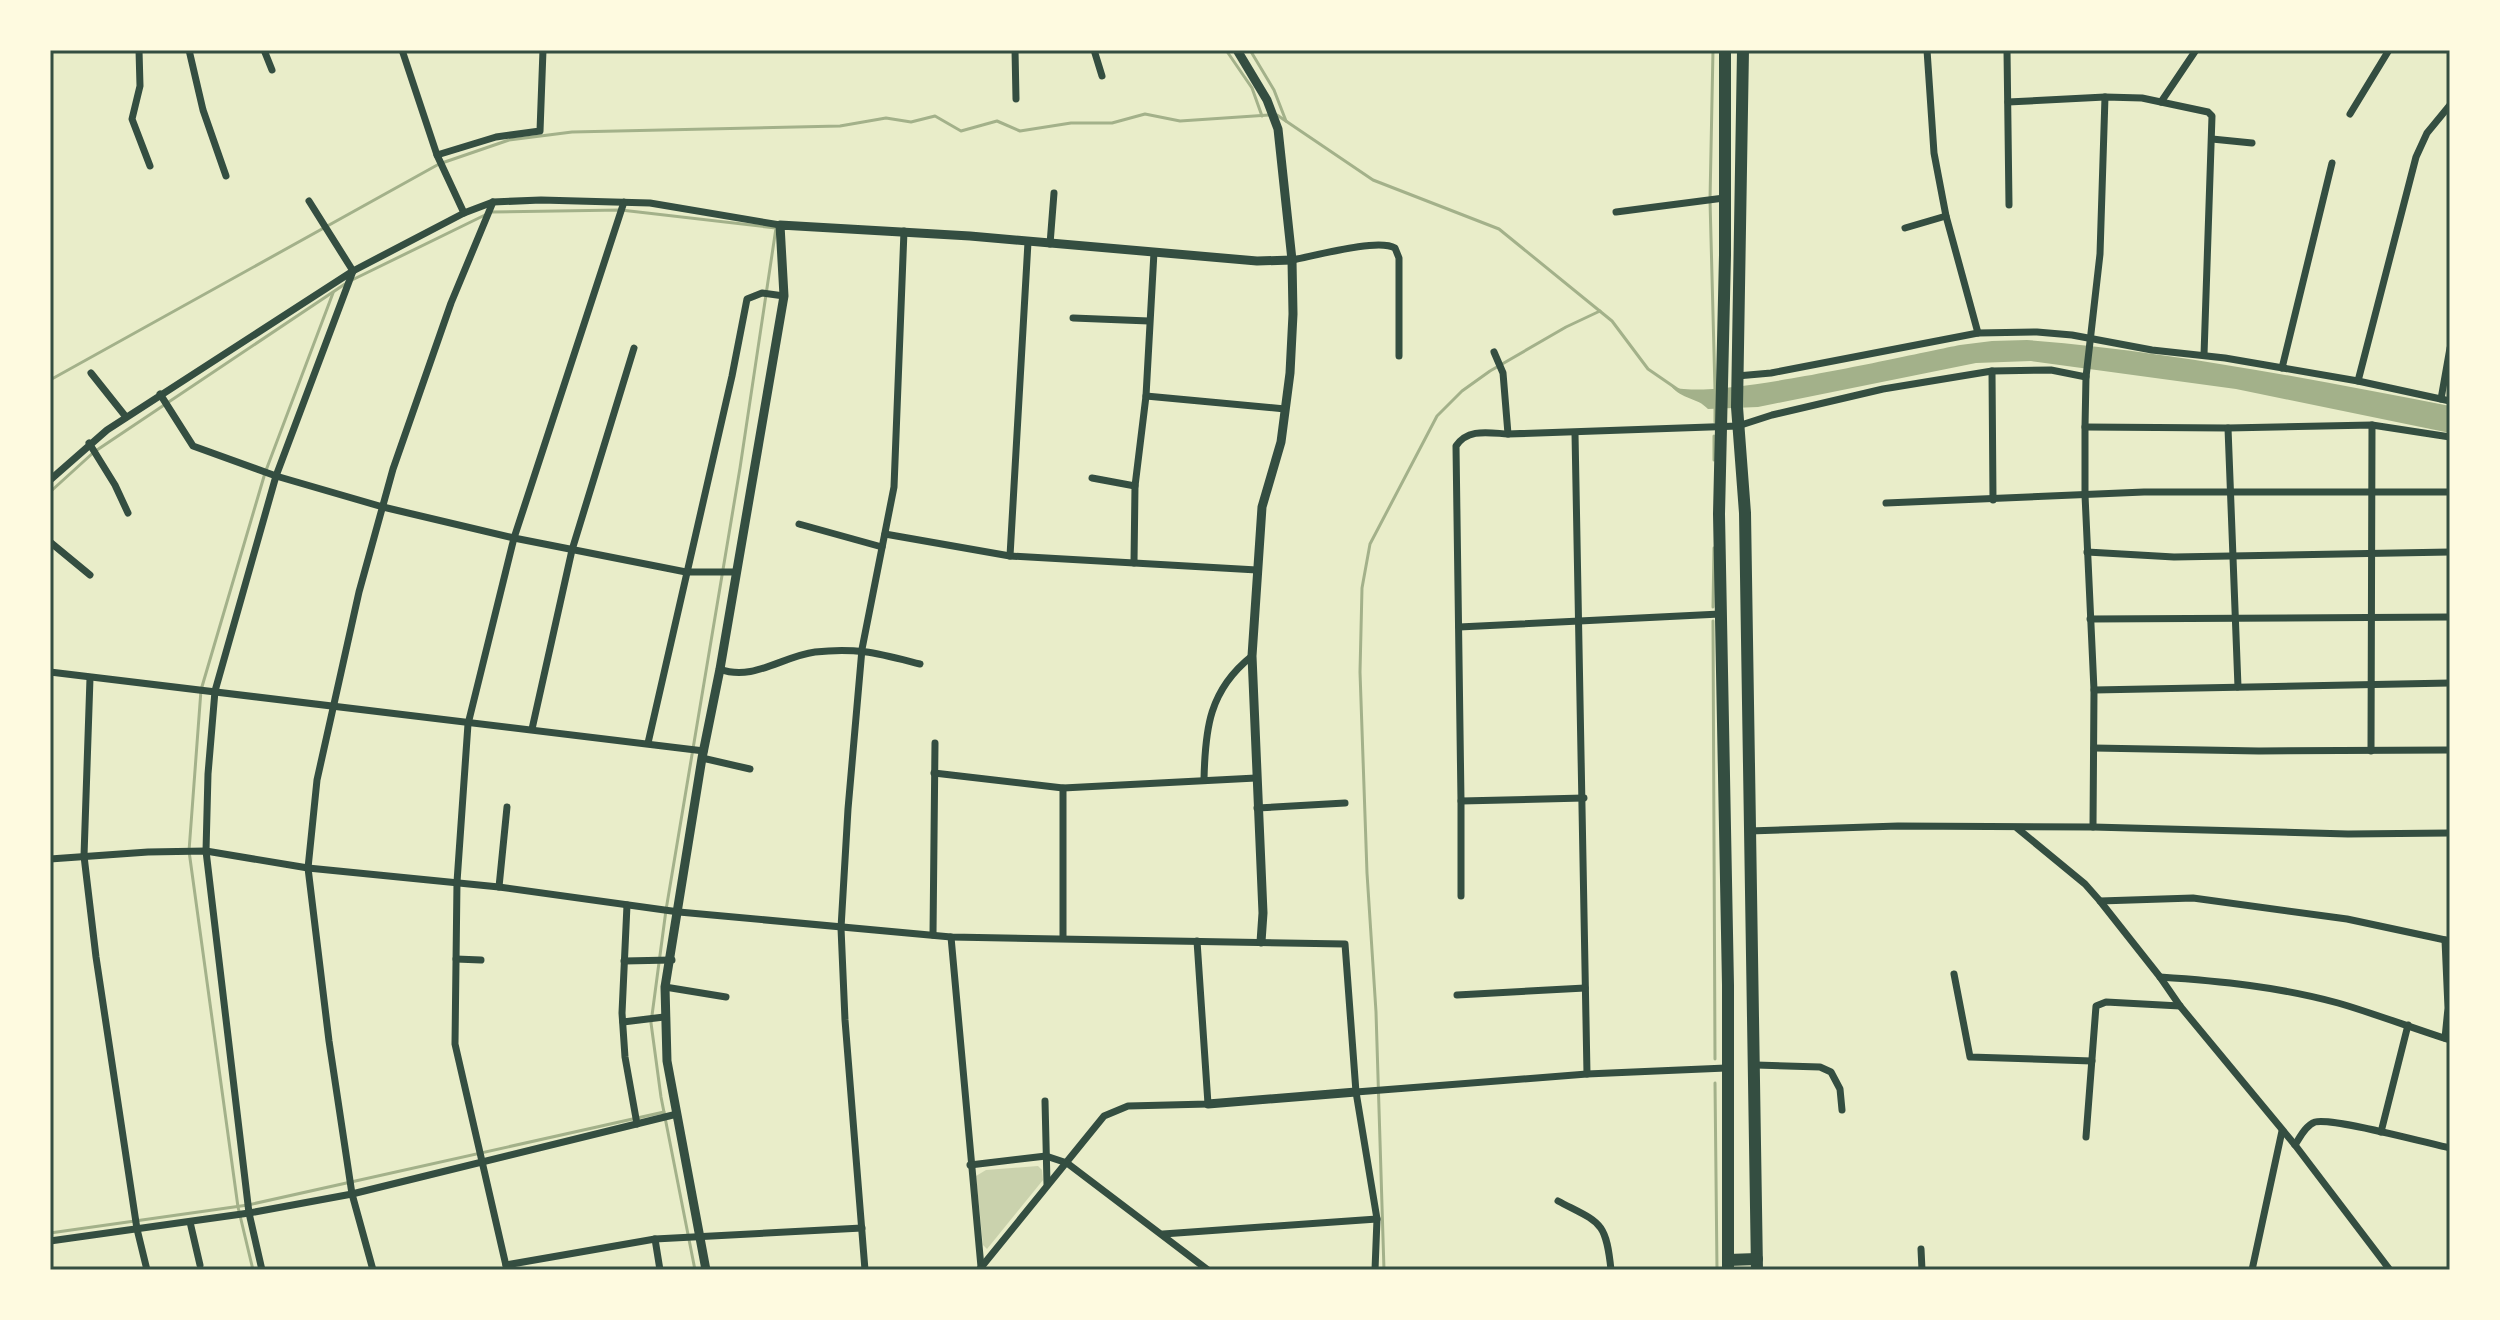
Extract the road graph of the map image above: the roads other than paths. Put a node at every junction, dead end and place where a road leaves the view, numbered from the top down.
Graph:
1 (139, 50) edge
2 (189, 50) edge
3 (264, 50) edge
4 (402, 50) edge
5 (543, 50) edge
6 (1015, 50) edge
7 (1094, 50) edge
8 (1725, 50) edge
9 (1743, 50) edge
10 (1927, 50) edge
11 (2007, 50) edge
12 (2196, 50) edge
13 (2389, 50) edge
14 (1241, 52) edge
15 (272, 70) dead end
16 (1102, 76) dead end
17 (2105, 97) junction
18 (1016, 99) dead end
19 (2008, 102) junction
20 (2161, 102) junction
21 (2450, 105) edge
22 (2350, 114) dead end
23 (2212, 139) junction
24 (2252, 143) dead end
25 (438, 158) junction
26 (2332, 163) dead end
27 (150, 166) dead end
28 (226, 176) dead end
29 (1054, 193) dead end
30 (1724, 198) junction
31 (309, 201) dead end
32 (493, 202) junction
33 (624, 202) junction
34 (2009, 205) dead end
35 (1616, 212) dead end
36 (464, 213) junction
37 (1946, 216) junction
38 (780, 225) junction
39 (1905, 228) dead end
40 (904, 231) junction
41 (1028, 242) junction
42 (1050, 244) junction
43 (1154, 252) junction
44 (1740, 254) junction
45 (1725, 255) junction
46 (1292, 260) junction
47 (353, 271) junction
48 (784, 296) junction
49 (1073, 318) dead end
50 (1149, 321) junction
51 (1978, 333) junction
52 (2090, 342) junction
53 (634, 348) dead end
54 (2450, 348) edge
55 (1494, 352) dead end
56 (2204, 355) junction
57 (1399, 356) dead end
58 (2282, 368) junction
59 (1992, 371) junction
60 (2087, 372) junction
61 (91, 373) dead end
62 (2358, 381) junction
63 (1732, 383) junction
64 (160, 394) junction
65 (1146, 396) junction
66 (2441, 399) junction
67 (2450, 401) edge
68 (1730, 408) junction
69 (1285, 409) junction
70 (126, 417) junction
71 (2372, 425) junction
72 (1738, 426) junction
73 (2085, 427) junction
74 (1723, 428) junction
75 (2228, 428) junction
76 (1575, 433) junction
77 (1508, 434) junction
78 (2450, 437) edge
79 (89, 443) junction
80 (276, 476) junction
81 (1092, 478) dead end
82 (50, 480) edge
83 (1135, 486) junction
84 (2230, 492) junction
85 (2371, 492) junction
86 (2450, 492) edge
87 (2085, 495) junction
88 (1993, 500) junction
89 (1886, 503) dead end
90 (383, 507) junction
91 (128, 513) dead end
92 (799, 524) dead end
93 (885, 534) junction
94 (514, 538) junction
95 (50, 542) edge
96 (882, 547) junction
97 (572, 550) junction
98 (2087, 552) junction
99 (2450, 552) edge
100 (2370, 553) junction
101 (2233, 554) junction
102 (1010, 556) junction
103 (1134, 563) junction
104 (1257, 570) junction
105 (686, 572) junction
106 (735, 572) junction
107 (90, 575) dead end
108 (1720, 614) junction
109 (2450, 617) edge
110 (1581, 619) junction
111 (2090, 619) junction
112 (2235, 619) junction
113 (2371, 619) junction
114 (1459, 627) junction
115 (862, 649) junction
116 (1252, 656) junction
117 (920, 664) dead end
118 (720, 669) junction
119 (50, 672) edge
120 (90, 678) junction
121 (2450, 683) edge
122 (2371, 684) junction
123 (2238, 687) junction
124 (2094, 690) junction
125 (215, 691) junction
126 (331, 708) junction
127 (468, 724) junction
128 (532, 729) junction
129 (648, 743) junction
130 (935, 743) dead end
131 (2094, 748) junction
132 (2450, 750) edge
133 (2371, 751) junction
134 (703, 755) junction
135 (750, 769) dead end
136 (934, 773) junction
137 (1256, 778) junction
138 (1204, 780) junction
139 (1063, 788) junction
140 (1584, 798) junction
141 (1461, 801) junction
142 (1345, 803) dead end
143 (507, 807) dead end
144 (1257, 808) junction
145 (2093, 827) junction
146 (2017, 828) junction
147 (1749, 831) junction
148 (2450, 833) edge
149 (206, 851) junction
150 (84, 856) junction
151 (50, 859) edge
152 (308, 868) junction
153 (457, 882) junction
154 (499, 887) junction
155 (1461, 896) dead end
156 (2100, 901) junction
157 (627, 905) junction
158 (679, 912) junction
159 (841, 928) junction
160 (933, 935) junction
161 (951, 937) junction
162 (1063, 938) junction
163 (1197, 941) junction
164 (2447, 941) edge
165 (1261, 942) junction
166 (456, 959) junction
167 (481, 960) dead end
168 (672, 960) junction
169 (624, 961) junction
170 (1954, 974) dead end
171 (2160, 977) junction
172 (665, 987) junction
173 (1585, 988) junction
174 (1457, 995) dead end
175 (726, 997) dead end
176 (2180, 1006) junction
177 (664, 1017) junction
178 (623, 1022) junction
179 (2408, 1025) junction
180 (2448, 1039) edge
181 (2092, 1061) junction
182 (1756, 1065) junction
183 (1726, 1068) junction
184 (1587, 1074) junction
185 (1356, 1092) junction
186 (1045, 1101) dead end
187 (1208, 1104) junction
188 (1842, 1110) dead end
189 (677, 1114) junction
190 (637, 1124) junction
191 (2282, 1131) junction
192 (2381, 1132) junction
193 (2086, 1137) dead end
194 (2295, 1145) junction
195 (2450, 1148) edge
196 (1046, 1156) junction
197 (484, 1162) junction
198 (1067, 1163) junction
199 (970, 1165) junction
200 (1047, 1184) junction
201 (352, 1194) junction
202 (1558, 1201) dead end
203 (249, 1213) junction
204 (1377, 1219) junction
205 (190, 1222) junction
206 (862, 1228) junction
207 (137, 1229) junction
208 (1163, 1234) junction
209 (700, 1235) junction
210 (655, 1239) junction
211 (50, 1241) edge
212 (1921, 1249) dead end
213 (200, 1265) dead end
214 (1728, 1265) edge
215 (1757, 1265) edge
216 (506, 1267) edge
217 (980, 1269) edge
218 (147, 1270) edge
219 (262, 1270) edge
220 (373, 1270) edge
221 (660, 1270) edge
222 (706, 1270) edge
223 (865, 1270) edge
224 (1208, 1270) edge
225 (1375, 1270) edge
226 (1611, 1270) edge
227 (1922, 1270) edge
228 (2252, 1270) edge
229 (2390, 1270) edge

1 - 27 street
2 - 28 street
3 - 15 street
4 - 25 street
5 - 25 street
6 - 18 street
7 - 16 street
8 - 30 highway
9 - 44 highway
10 - 37 street
11 - 19 street
12 - 20 street
13 - 22 street
14 - 46 street
17 - 19 street
17 - 20 street
17 - 52 street
19 - 34 street
20 - 23 street
21 - 62 street
23 - 24 street
23 - 56 street
25 - 36 street
26 - 58 street
29 - 42 street
30 - 35 street
30 - 45 highway
31 - 47 street
32 - 33 street
32 - 36 street
32 - 90 street
33 - 38 street
33 - 94 street
36 - 47 street
37 - 39 street
37 - 51 street
38 - 40 street
38 - 48 street
40 - 41 street
40 - 93 street
41 - 42 street
41 - 102 street
42 - 43 street
43 - 46 street
43 - 50 street
44 - 45 highway
44 - 63 highway
45 - 63 highway
46 - 57 street
46 - 69 street
47 - 64 street
47 - 80 street
48 - 105 street
48 - 106 street
49 - 50 street
50 - 65 street
51 - 52 street
51 - 63 street
52 - 56 street
52 - 60 street
53 - 97 street
54 - 66 street
55 - 77 street
56 - 58 street
58 - 62 street
59 - 60 street
59 - 72 street
59 - 88 street
60 - 73 street
61 - 70 street
62 - 66 street
63 - 68 highway
64 - 70 street
64 - 80 street
65 - 69 street
65 - 83 street
66 - 67 street
68 - 72 highway
68 - 74 highway
69 - 104 street
70 - 79 street
71 - 75 street
71 - 78 street
71 - 85 street
72 - 74 street
72 - 147 highway
73 - 75 street
73 - 87 street
74 - 76 street
74 - 108 highway
75 - 84 street
76 - 77 street
76 - 110 street
77 - 114 street
79 - 82 street
79 - 91 street
80 - 90 street
80 - 125 street
81 - 83 street
83 - 103 street
84 - 85 street
84 - 87 street
84 - 101 street
85 - 86 street
85 - 100 street
87 - 88 street
87 - 98 street
88 - 89 street
90 - 94 street
90 - 126 street
92 - 96 street
93 - 96 street
93 - 102 street
94 - 97 street
94 - 127 street
95 - 107 street
96 - 115 street
97 - 105 street
97 - 128 street
98 - 101 street
98 - 111 street
99 - 100 street
100 - 101 street
100 - 113 street
101 - 112 street
102 - 103 street
103 - 104 street
104 - 116 street
105 - 106 street
105 - 129 street
106 - 118 street
108 - 110 street
108 - 183 highway
109 - 113 street
110 - 114 street
110 - 140 street
111 - 112 street
111 - 124 street
112 - 113 street
112 - 123 street
113 - 122 street
114 - 141 street
115 - 117 street
115 - 118 street
115 - 159 street
116 - 137 street
116 - 138 street
118 - 134 street
119 - 120 street
120 - 125 street
120 - 150 street
121 - 122 street
122 - 123 street
122 - 133 street
123 - 124 street
124 - 131 street
125 - 126 street
125 - 149 street
126 - 127 street
126 - 152 street
127 - 128 street
127 - 153 street
128 - 129 street
129 - 134 street
130 - 136 street
131 - 133 street
131 - 145 street
132 - 133 street
134 - 135 street
134 - 158 street
136 - 139 street
136 - 160 street
137 - 138 street
137 - 144 street
138 - 139 street
139 - 162 street
140 - 141 street
140 - 173 street
141 - 155 street
142 - 144 street
143 - 154 street
144 - 165 street
145 - 146 street
145 - 148 street
146 - 147 street
146 - 156 street
147 - 182 highway
149 - 150 street
149 - 152 street
149 - 203 street
150 - 151 street
150 - 207 street
152 - 153 street
152 - 201 street
153 - 154 street
153 - 166 street
154 - 157 street
156 - 164 street
156 - 171 street
157 - 158 street
157 - 169 street
158 - 159 street
158 - 168 street
159 - 160 street
159 - 206 street
160 - 161 street
161 - 162 street
161 - 199 street
162 - 163 street
163 - 165 street
163 - 187 street
164 - 180 street
165 - 185 street
166 - 167 street
166 - 197 street
168 - 169 street
168 - 172 street
169 - 178 street
170 - 181 street
171 - 176 street
171 - 179 street
172 - 175 street
172 - 177 street
173 - 174 street
173 - 184 street
176 - 181 street
176 - 191 street
177 - 178 street
177 - 189 street
178 - 190 street
179 - 180 street
179 - 192 street
181 - 193 street
182 - 188 street
182 - 215 highway
183 - 184 street
183 - 214 highway
184 - 185 street
185 - 187 street
185 - 204 street
186 - 196 street
187 - 198 street
189 - 190 street
189 - 209 street
190 - 197 street
191 - 194 street
191 - 228 street
192 - 194 street
192 - 195 street
194 - 229 street
196 - 198 street
196 - 199 street
196 - 200 street
197 - 201 street
197 - 216 street
198 - 200 street
198 - 208 street
199 - 217 street
200 - 217 street
201 - 203 street
201 - 220 street
202 - 226 street
203 - 205 street
203 - 219 street
204 - 208 street
204 - 225 street
205 - 207 street
205 - 213 street
206 - 209 street
206 - 223 street
207 - 211 street
207 - 218 street
208 - 224 street
209 - 210 street
209 - 222 street
210 - 216 street
210 - 221 street
212 - 227 street
214 - 215 highway

